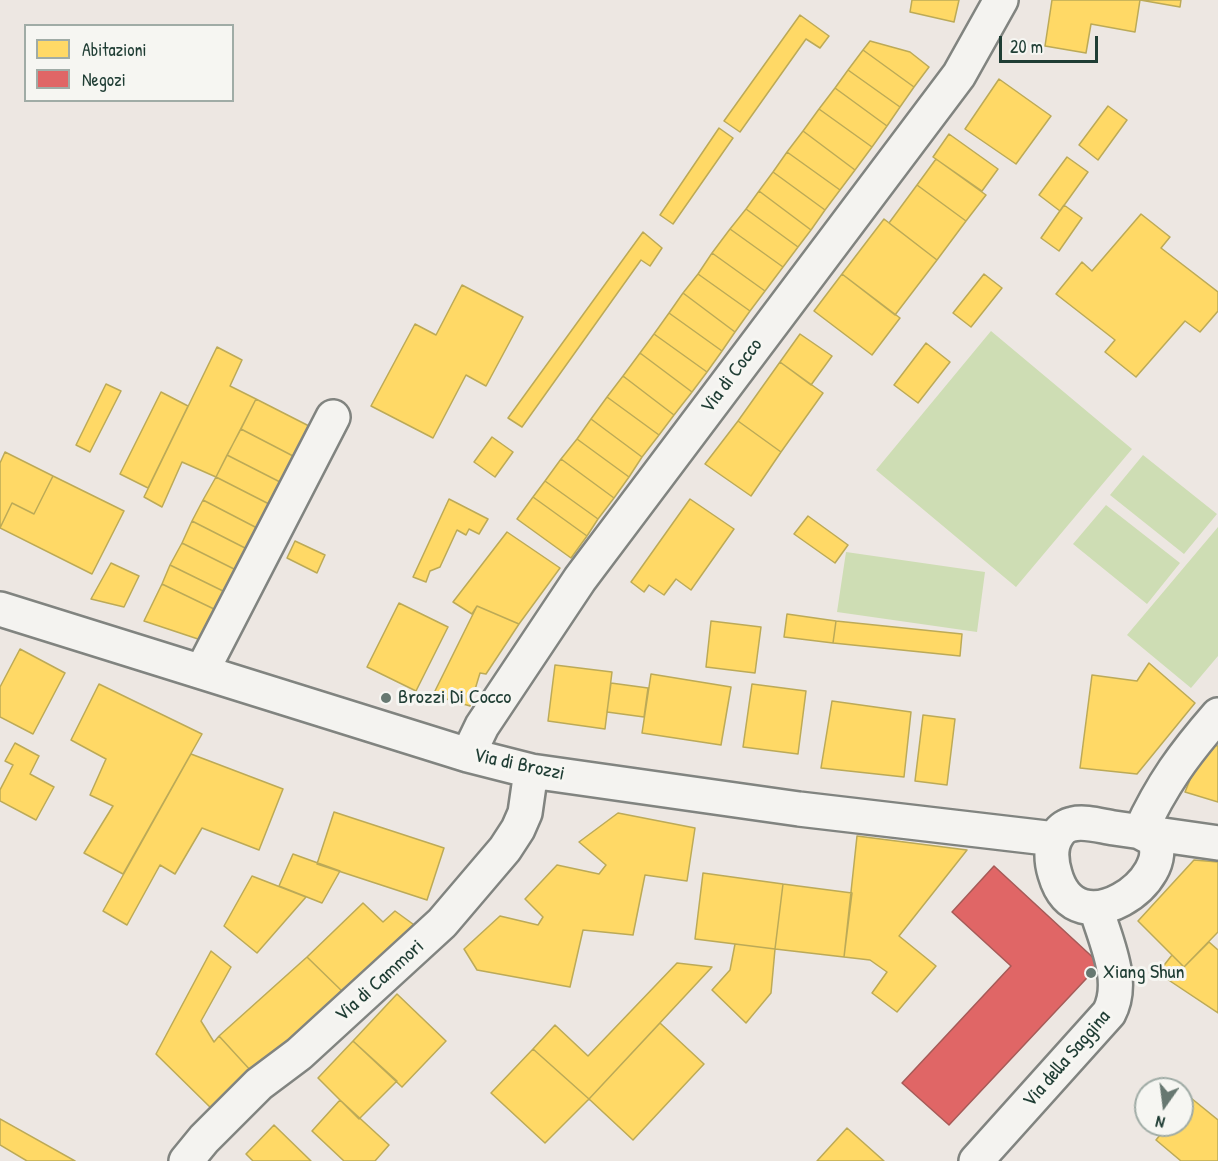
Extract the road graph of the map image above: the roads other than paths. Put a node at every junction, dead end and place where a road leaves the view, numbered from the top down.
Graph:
1 (1001, 0) edge
2 (333, 417) dead end
3 (0, 609) edge
4 (202, 671) junction
5 (1218, 715) edge
6 (468, 754) junction
7 (531, 771) junction
8 (1140, 832) junction
9 (1055, 839) junction
10 (1218, 843) edge
11 (1096, 908) junction
12 (186, 1161) edge
13 (976, 1161) edge

1 - 6 street, Via di Cocco
2 - 4 street
3 - 4 street, Via di Brozzi
4 - 6 street, Via di Brozzi
5 - 8 street
6 - 7 street, Via di Brozzi
7 - 9 street, Via di Brozzi
7 - 12 street, Via di Cammori
8 - 9 street
8 - 10 street
8 - 11 street
9 - 11 street
11 - 13 street, Via della Saggina

